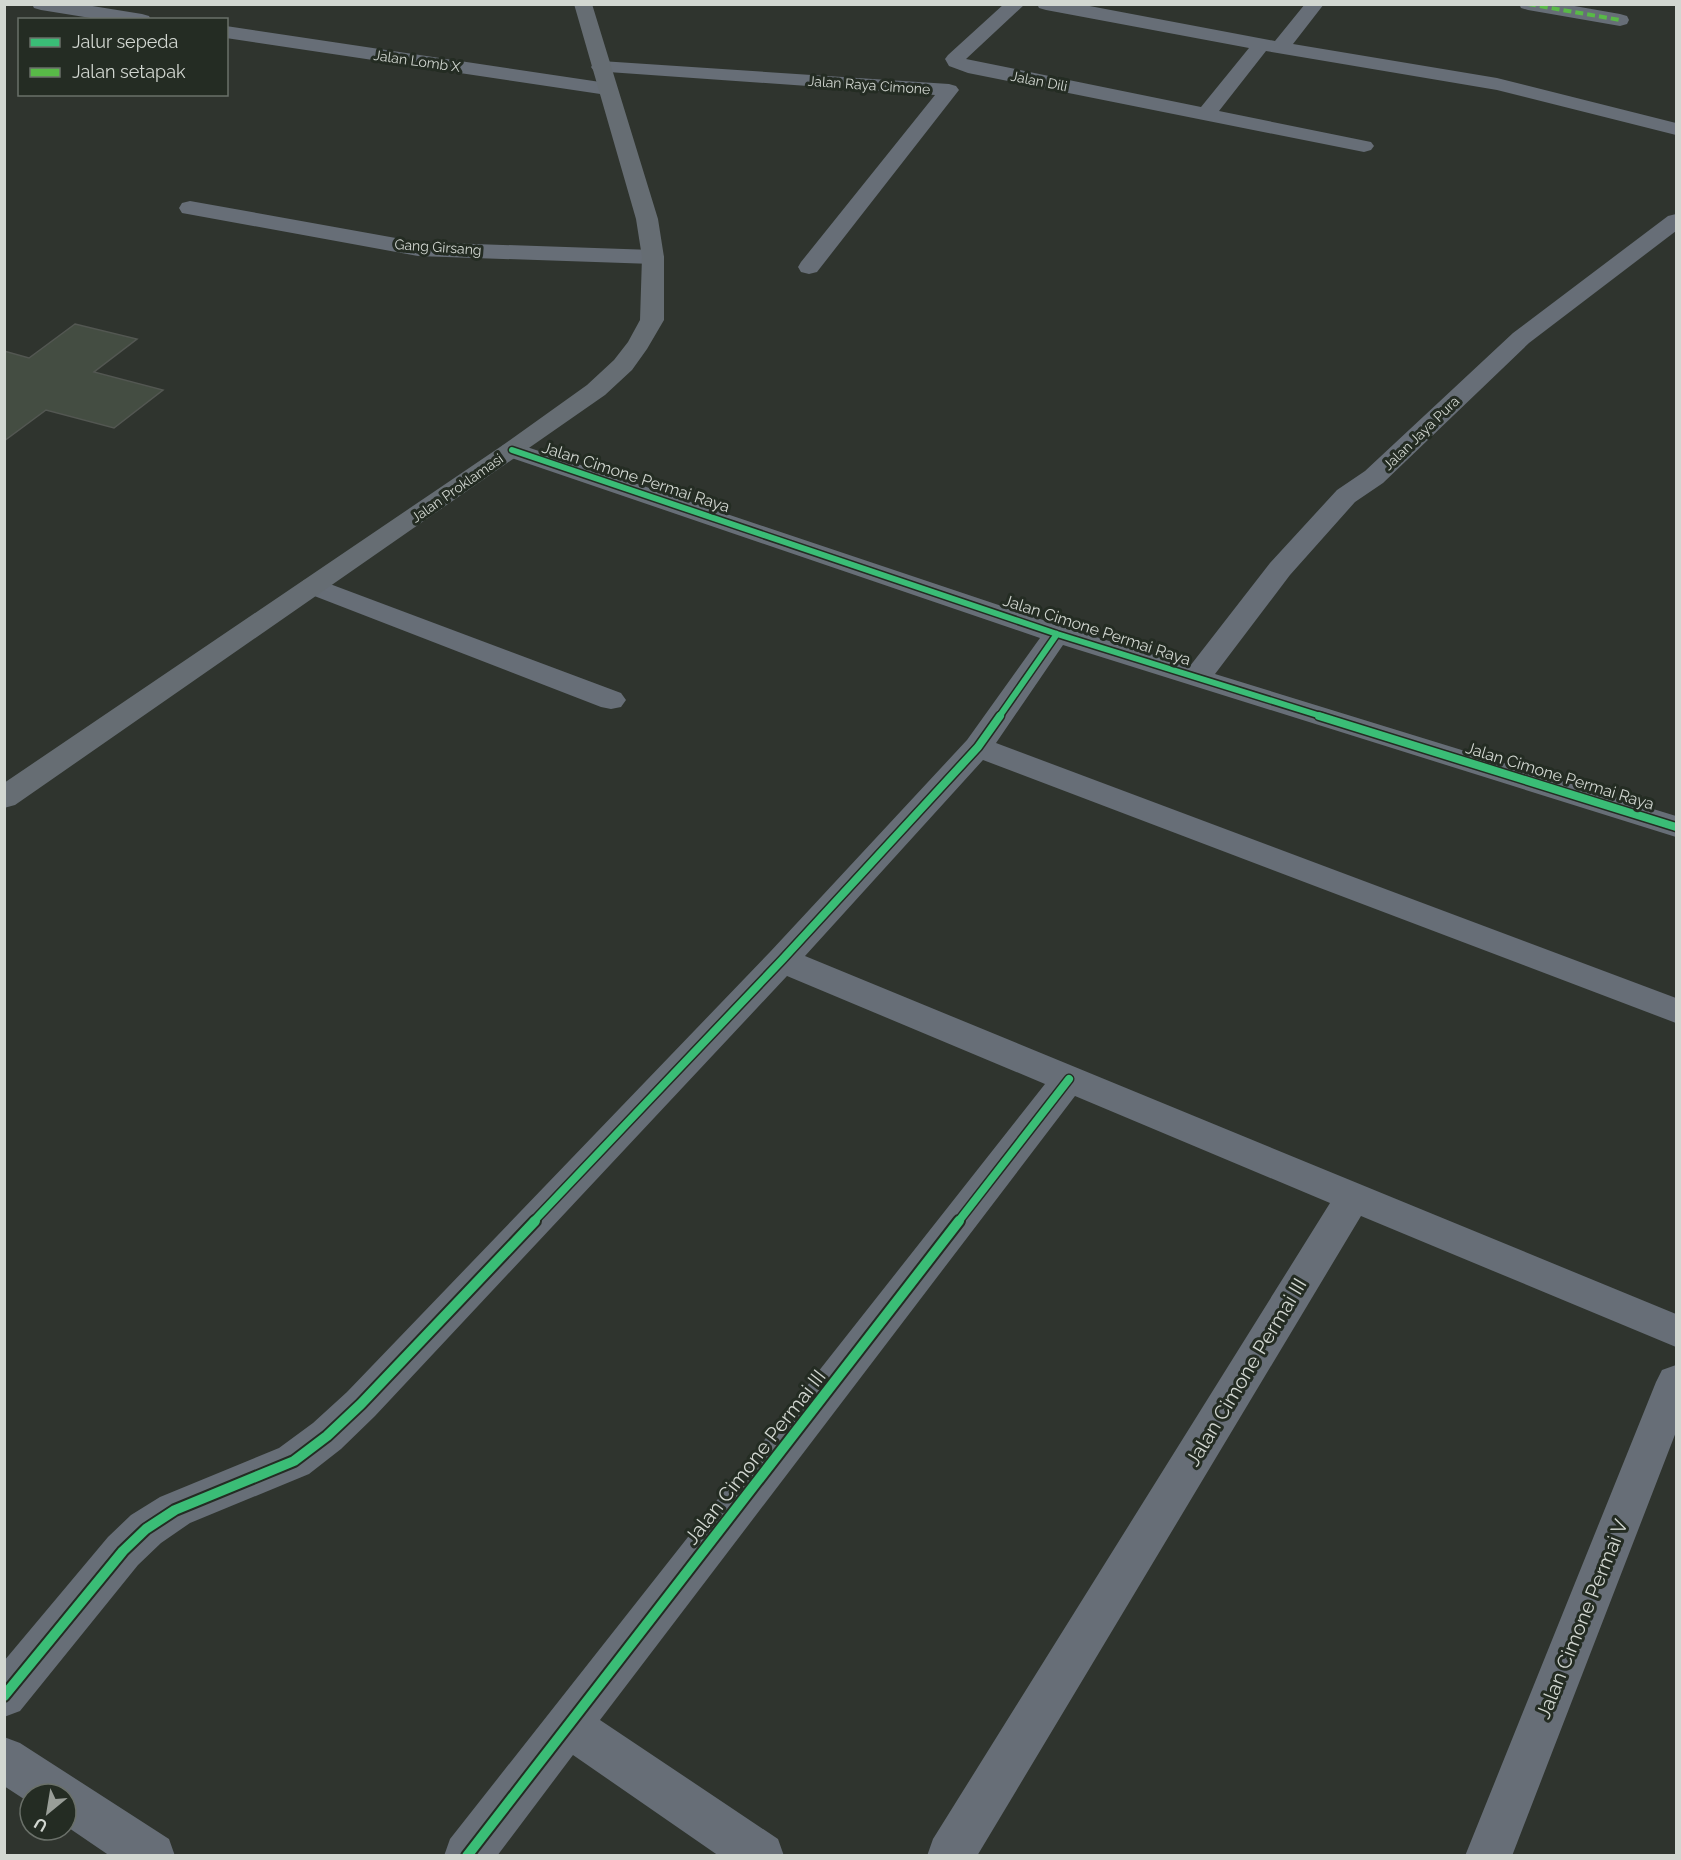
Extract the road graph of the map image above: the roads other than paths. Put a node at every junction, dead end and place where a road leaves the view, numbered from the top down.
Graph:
1 (41, 4) edge
2 (583, 4) edge
3 (1016, 4) edge
4 (1046, 4) edge
5 (1315, 4) edge
6 (1528, 4) edge
7 (129, 18) edge
8 (1620, 20) dead end
9 (228, 32) edge
10 (1271, 46) junction
11 (604, 78) junction
12 (1206, 114) junction
13 (1677, 129) edge
14 (1364, 146) dead end
15 (190, 208) dead end
16 (1677, 221) edge
17 (653, 257) junction
18 (809, 267) dead end
19 (512, 450) junction
20 (314, 586) junction
21 (1058, 634) junction
22 (1197, 676) junction
23 (611, 700) dead end
24 (978, 747) junction
25 (4, 798) edge
26 (1677, 827) edge
27 (782, 960) junction
28 (1677, 1011) edge
29 (1070, 1079) junction
30 (1353, 1197) junction
31 (1677, 1331) edge
32 (1677, 1382) edge
33 (4, 1696) edge
34 (568, 1725) junction
35 (4, 1759) edge
36 (39, 1782) edge
37 (78, 1807) edge
38 (152, 1856) edge
39 (467, 1856) edge
40 (761, 1856) edge
41 (950, 1856) edge
42 (1488, 1856) edge

1 - 7 street
2 - 11 main road, Jalan Proklamasi
3 - 12 street, Jalan Dili
4 - 10 street
5 - 10 street
6 - 8 street
9 - 11 street, Jalan Lomb X
10 - 12 street
10 - 13 street
11 - 17 main road, Jalan Proklamasi
11 - 18 street, Jalan Raya Cimone
12 - 14 street, Jalan Dili
15 - 17 street, Gang Girsang
16 - 22 street, Jalan Jaya Pura
17 - 19 main road, Jalan Proklamasi
19 - 20 main road, Jalan Proklamasi
19 - 21 street, Jalan Cimone Permai Raya
20 - 23 street
20 - 25 main road, Jalan Proklamasi
21 - 22 street, Jalan Cimone Permai Raya
21 - 24 street
22 - 26 street, Jalan Cimone Permai Raya
24 - 27 street
24 - 28 street
27 - 29 street
27 - 33 street
29 - 30 street
29 - 34 street, Jalan Cimone Permai III
30 - 31 street
30 - 41 street, Jalan Cimone Permai III
32 - 42 street, Jalan Cimone Permai V
34 - 39 street, Jalan Cimone Permai III
34 - 40 street
35 - 36 street
37 - 38 street

